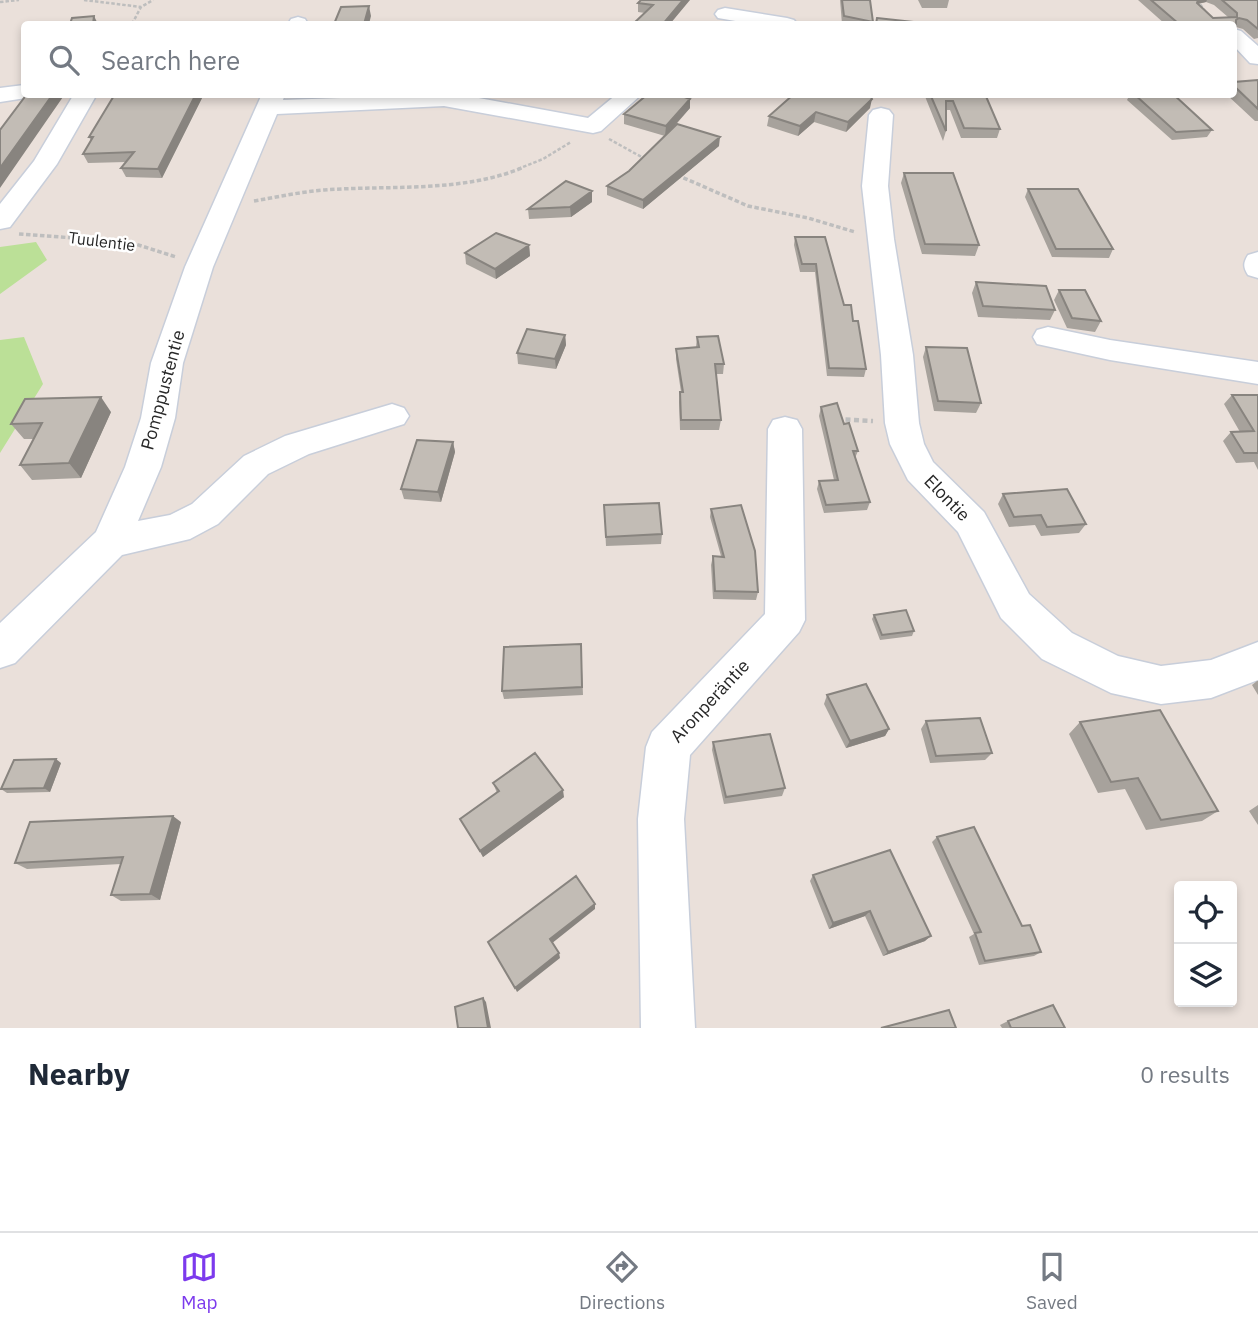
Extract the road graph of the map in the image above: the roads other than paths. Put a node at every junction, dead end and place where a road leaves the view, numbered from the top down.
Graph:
1 (725, 13) edge
2 (770, 21) edge
3 (1237, 38) edge
4 (1258, 58) edge
5 (21, 92) edge
6 (0, 95) edge
7 (84, 98) edge
8 (626, 98) edge
9 (272, 101) edge
10 (881, 115) dead end
11 (5, 228) edge
12 (1258, 261) edge
13 (1258, 269) edge
14 (1048, 337) dead end
15 (1258, 373) edge
16 (392, 416) dead end
17 (785, 429) road end
18 (111, 542) junction
19 (0, 650) edge
20 (1258, 661) edge
21 (668, 1028) edge

1 - 2 street
3 - 4 street
5 - 6 street
7 - 11 street
8 - 9 street
9 - 18 street, Pomppustentie
10 - 20 street, Elontie
12 - 13 street
14 - 15 street
16 - 18 street
17 - 21 street, Aronperäntie
18 - 19 street, Pomppustentie

